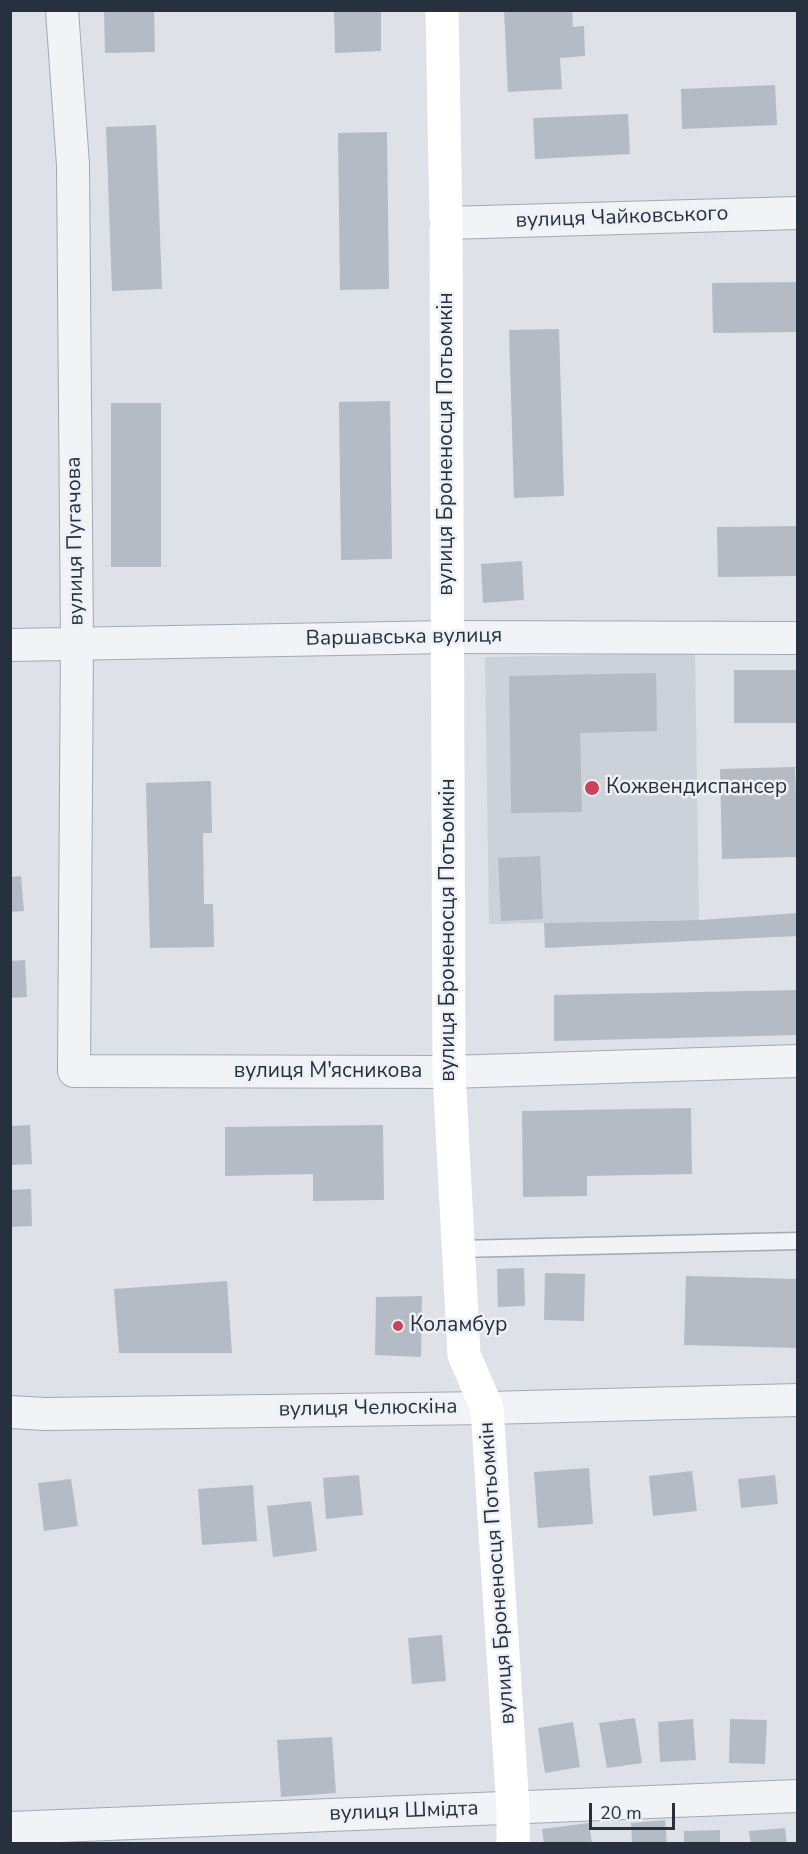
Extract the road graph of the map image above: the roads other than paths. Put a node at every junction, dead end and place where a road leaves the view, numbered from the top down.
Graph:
1 (62, 10) edge
2 (442, 10) edge
3 (798, 213) edge
4 (446, 223) junction
5 (448, 636) junction
6 (798, 638) edge
7 (77, 644) junction
8 (10, 645) edge
9 (798, 1061) edge
10 (74, 1071) joint
11 (449, 1072) junction
12 (798, 1241) edge
13 (459, 1248) junction
14 (798, 1400) edge
15 (487, 1408) junction
16 (10, 1413) edge
17 (798, 1796) edge
18 (513, 1808) junction
19 (10, 1828) edge
20 (513, 1844) edge

1 - 7 street, вулиця Пугачова
2 - 4 street, вулиця Броненосця Потьомкін
3 - 4 street, вулиця Чайковського
4 - 5 street, вулиця Броненосця Потьомкін
5 - 6 street, Варшавська вулиця
5 - 7 street, Варшавська вулиця
5 - 11 street, вулиця Броненосця Потьомкін
7 - 8 street, Варшавська вулиця
7 - 10 street, вулиця Пугачова
9 - 11 street, вулиця М'ясникова
10 - 11 street, вулиця М'ясникова
11 - 13 street, вулиця Броненосця Потьомкін
12 - 13 lane
13 - 15 street, вулиця Броненосця Потьомкін
14 - 15 street, вулиця Челюскіна
15 - 16 street, вулиця Челюскіна
15 - 18 street, вулиця Броненосця Потьомкін
17 - 18 street, вулиця Шмідта
18 - 19 street, вулиця Шмідта
18 - 20 street, вулиця Броненосця Потьомкін

